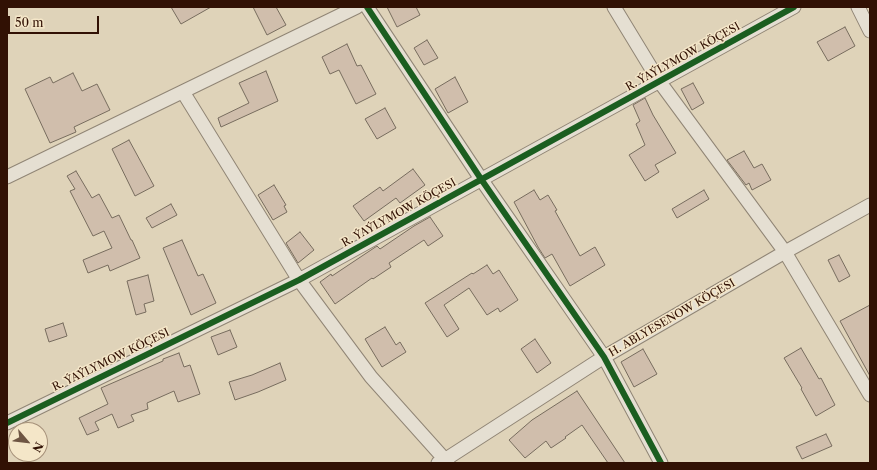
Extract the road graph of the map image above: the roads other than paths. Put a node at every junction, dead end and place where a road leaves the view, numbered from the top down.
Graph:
1 (357, 7) edge
2 (367, 7) edge
3 (614, 7) edge
4 (794, 7) edge
5 (858, 7) edge
6 (870, 31) edge
7 (659, 81) junction
8 (183, 92) junction
9 (7, 177) edge
10 (481, 179) junction
11 (870, 205) edge
12 (785, 252) junction
13 (299, 280) junction
14 (604, 357) junction
15 (870, 395) edge
16 (7, 422) edge
17 (444, 462) edge
18 (661, 463) edge

1 - 8 street
2 - 10 street
3 - 7 street
4 - 7 street, R. ÝAÝLYMOW KÖÇESI
5 - 6 street
7 - 10 street, R. ÝAÝLYMOW KÖÇESI
7 - 12 street
8 - 9 street
8 - 13 street
10 - 13 street, R. ÝAÝLYMOW KÖÇESI
10 - 14 street
11 - 12 street, H. ABLYESENOW KÖÇESI
12 - 14 street, H. ABLYESENOW KÖÇESI
12 - 15 street
13 - 16 street, R. ÝAÝLYMOW KÖÇESI
13 - 17 street
14 - 17 street, H. ABLYESENOW KÖÇESI
14 - 18 street

